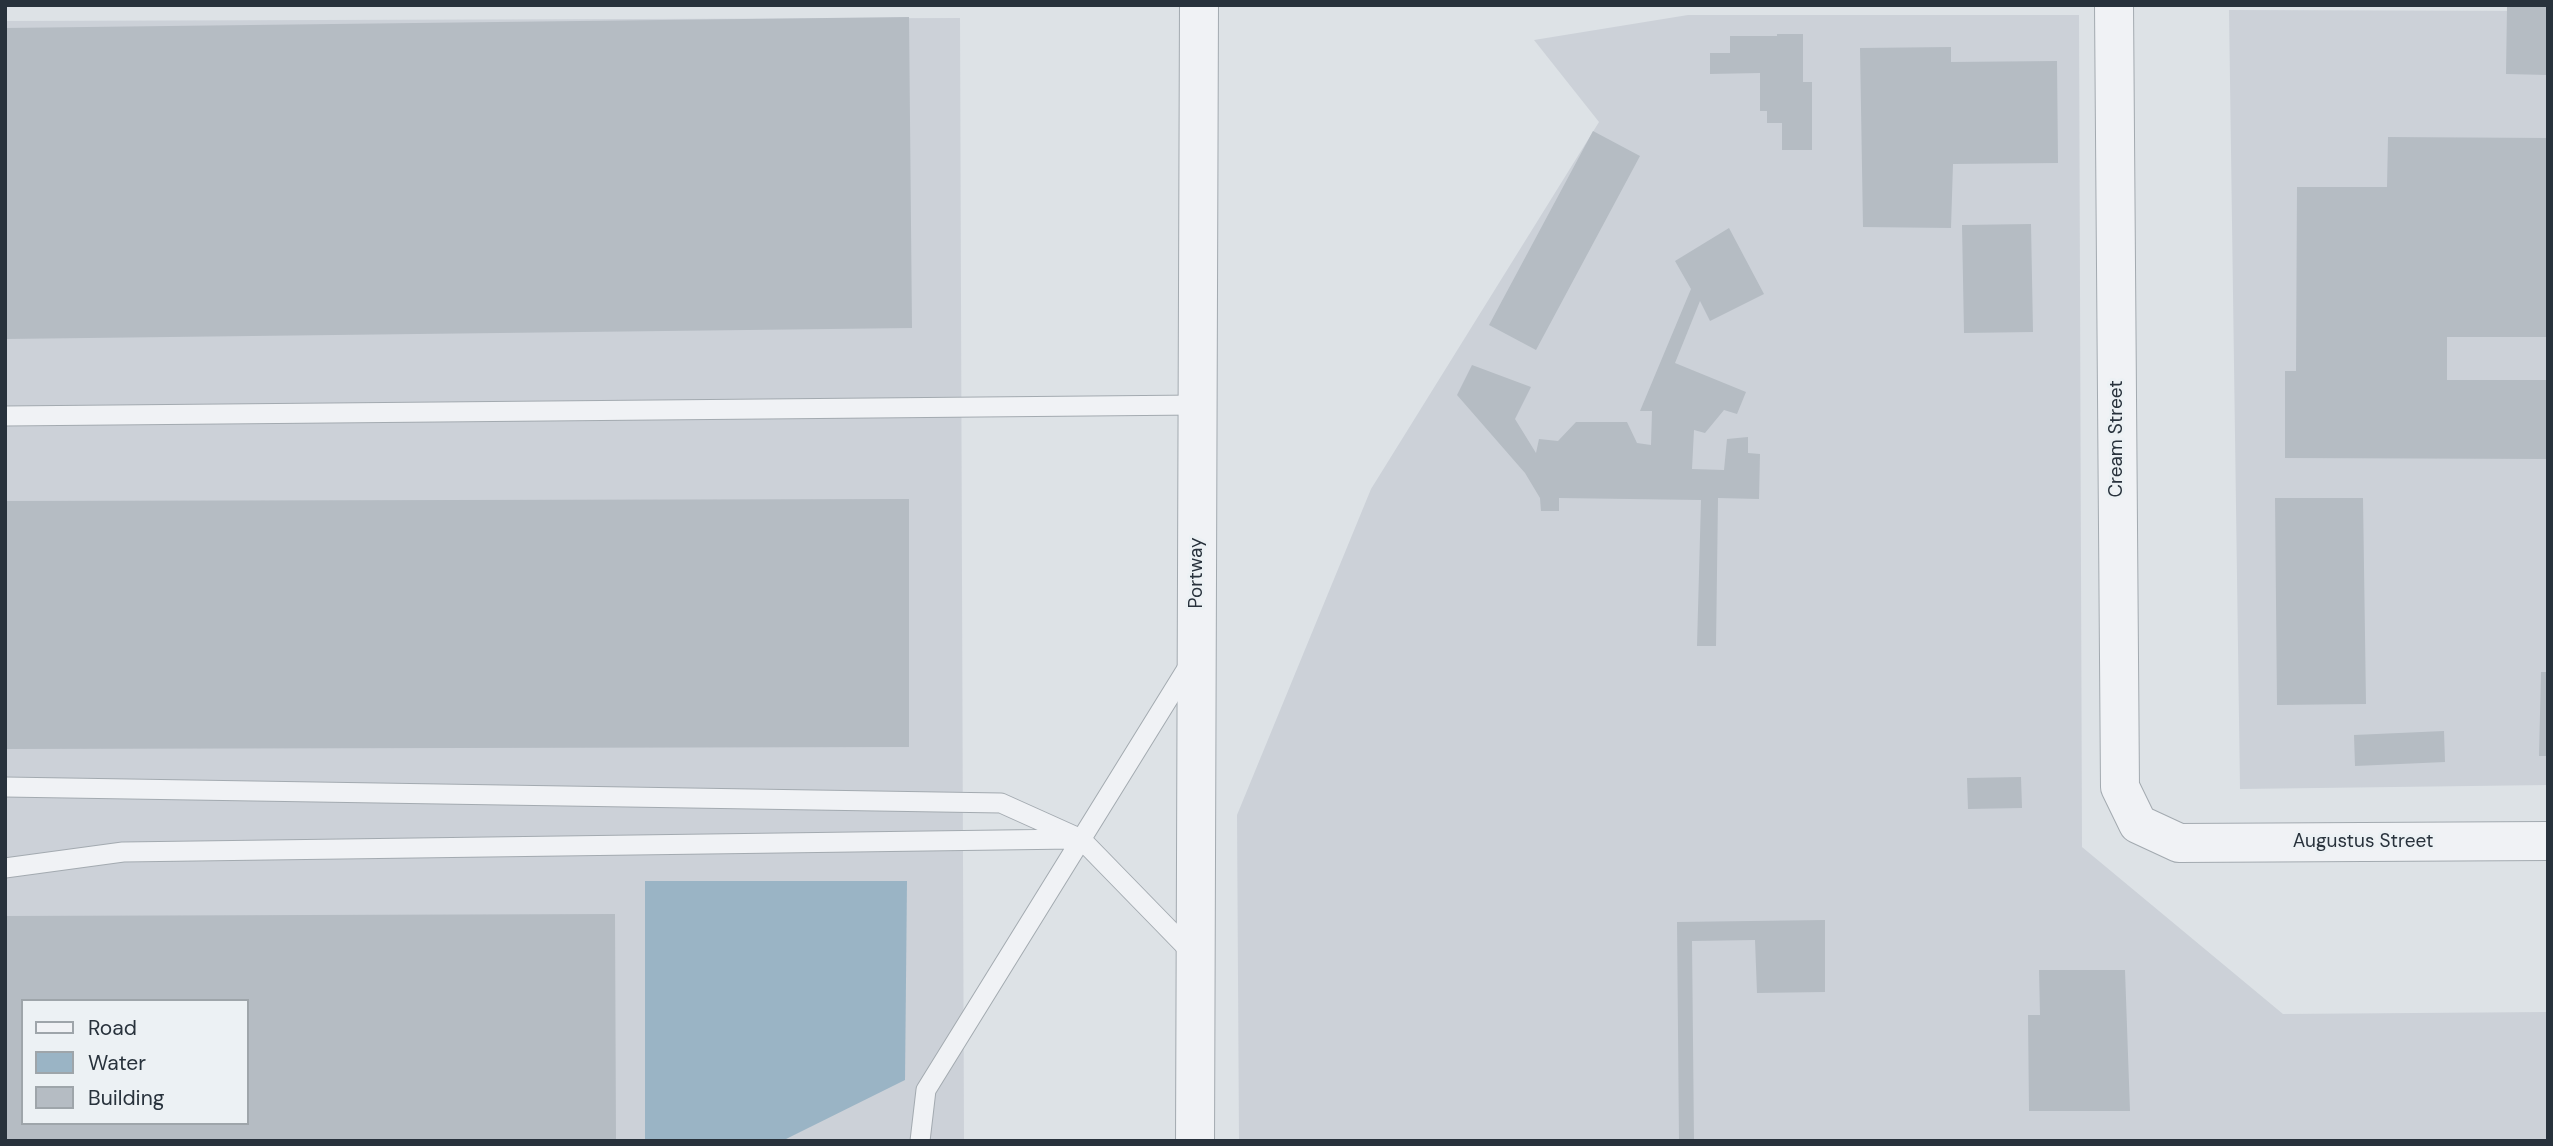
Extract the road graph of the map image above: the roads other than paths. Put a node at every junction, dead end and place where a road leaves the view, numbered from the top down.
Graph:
1 (1199, 5) edge
2 (2113, 5) edge
3 (1198, 405) junction
4 (5, 416) edge
5 (1197, 652) junction
6 (5, 787) edge
7 (1081, 839) junction
8 (2548, 841) edge
9 (2179, 843) joint
10 (5, 868) edge
11 (1196, 957) junction
12 (920, 1141) edge
13 (1195, 1141) edge

1 - 3 street, Portway
2 - 9 street, Cream Street
3 - 4 lane
3 - 5 street, Portway
5 - 7 lane
5 - 11 street, Portway
6 - 7 lane
7 - 10 lane
7 - 11 lane
7 - 12 lane
8 - 9 street, Augustus Street
11 - 13 street, Portway

